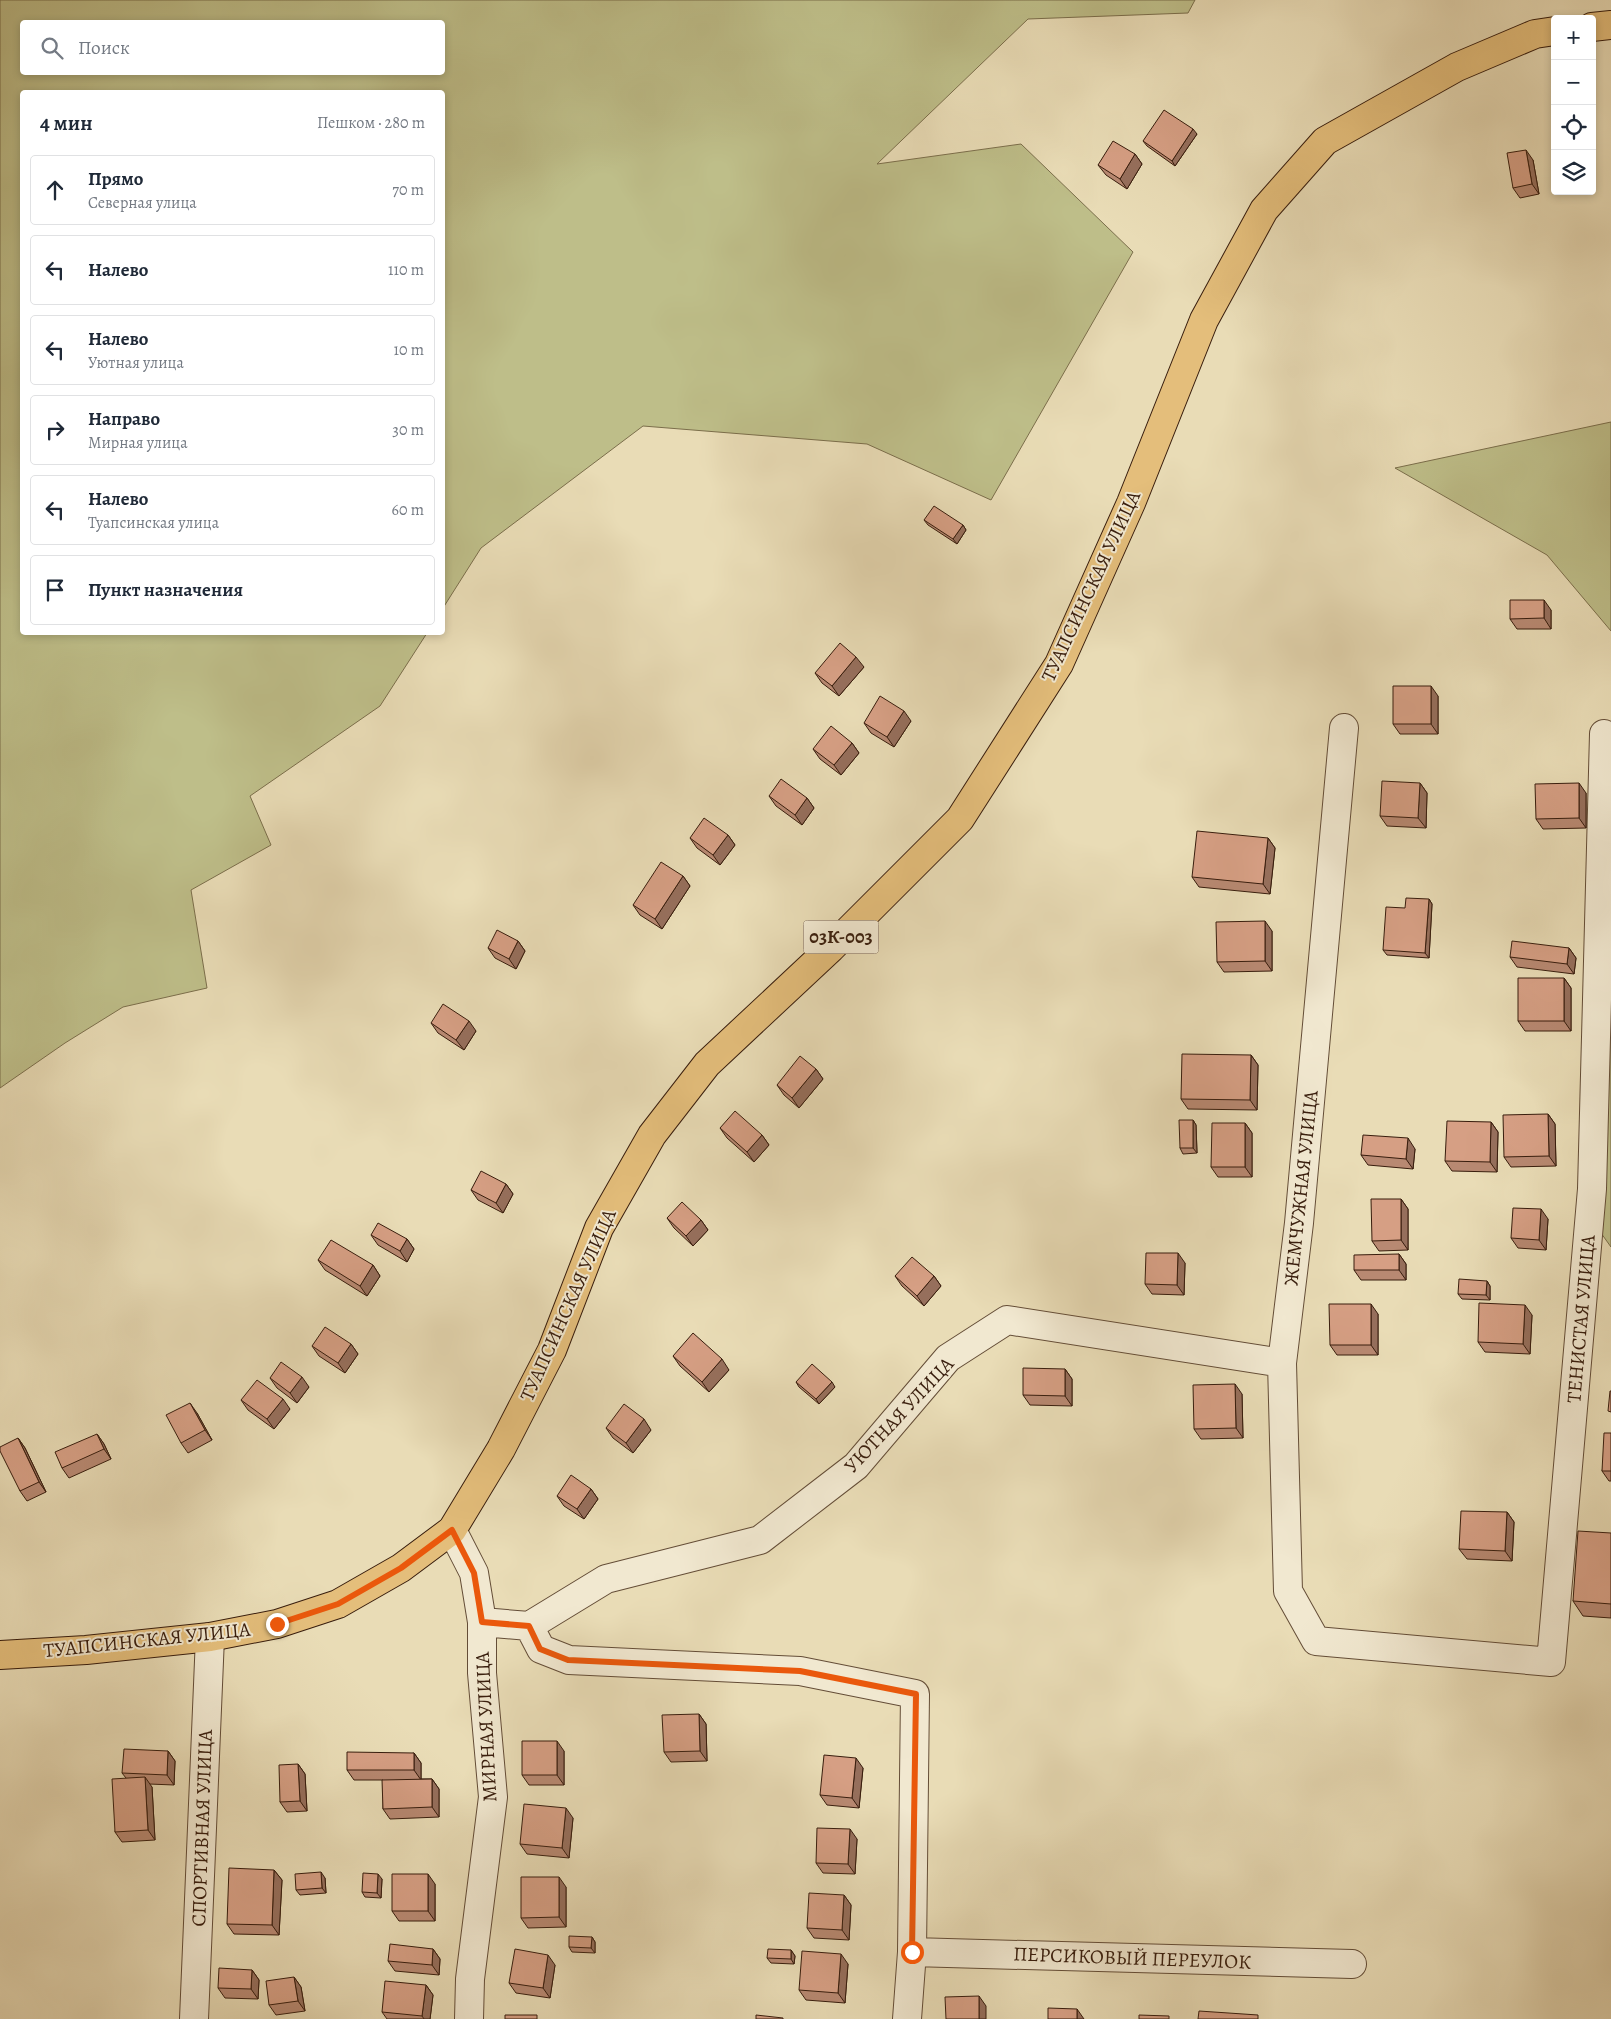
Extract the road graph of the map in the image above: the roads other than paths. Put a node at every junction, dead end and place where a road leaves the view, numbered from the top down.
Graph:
1 (1611, 25) edge
2 (1596, 27) edge
3 (1551, 32) edge
4 (1344, 728) dead end
5 (1604, 734) dead end
6 (1282, 1363) junction
7 (452, 1530) junction
8 (482, 1622) junction
9 (529, 1626) junction
10 (210, 1637) junction
11 (1316, 1641) joint
12 (0, 1655) edge
13 (912, 1952) junction
14 (1352, 1964) dead end
15 (194, 2019) edge
16 (469, 2019) edge
17 (907, 2019) edge

1 - 2 main road
3 - 7 main road, ТУАПСИНСКАЯ УЛИЦА / 03К-003
4 - 6 street, ЖЕМЧУЖНАЯ УЛИЦА
5 - 11 street, ТЕНИСТАЯ УЛИЦА
6 - 9 street, УЮТНАЯ УЛИЦА
6 - 11 street, ЖЕМЧУЖНАЯ УЛИЦА
7 - 8 street, МИРНАЯ УЛИЦА
7 - 10 main road, ТУАПСИНСКАЯ УЛИЦА / 03К-003
8 - 9 street
8 - 16 street, МИРНАЯ УЛИЦА
9 - 13 street
10 - 12 main road, ТУАПСИНСКАЯ УЛИЦА / 03К-003
10 - 15 street, СПОРТИВНАЯ УЛИЦА
13 - 14 street, ПЕРСИКОВЫЙ ПЕРЕУЛОК
13 - 17 street

